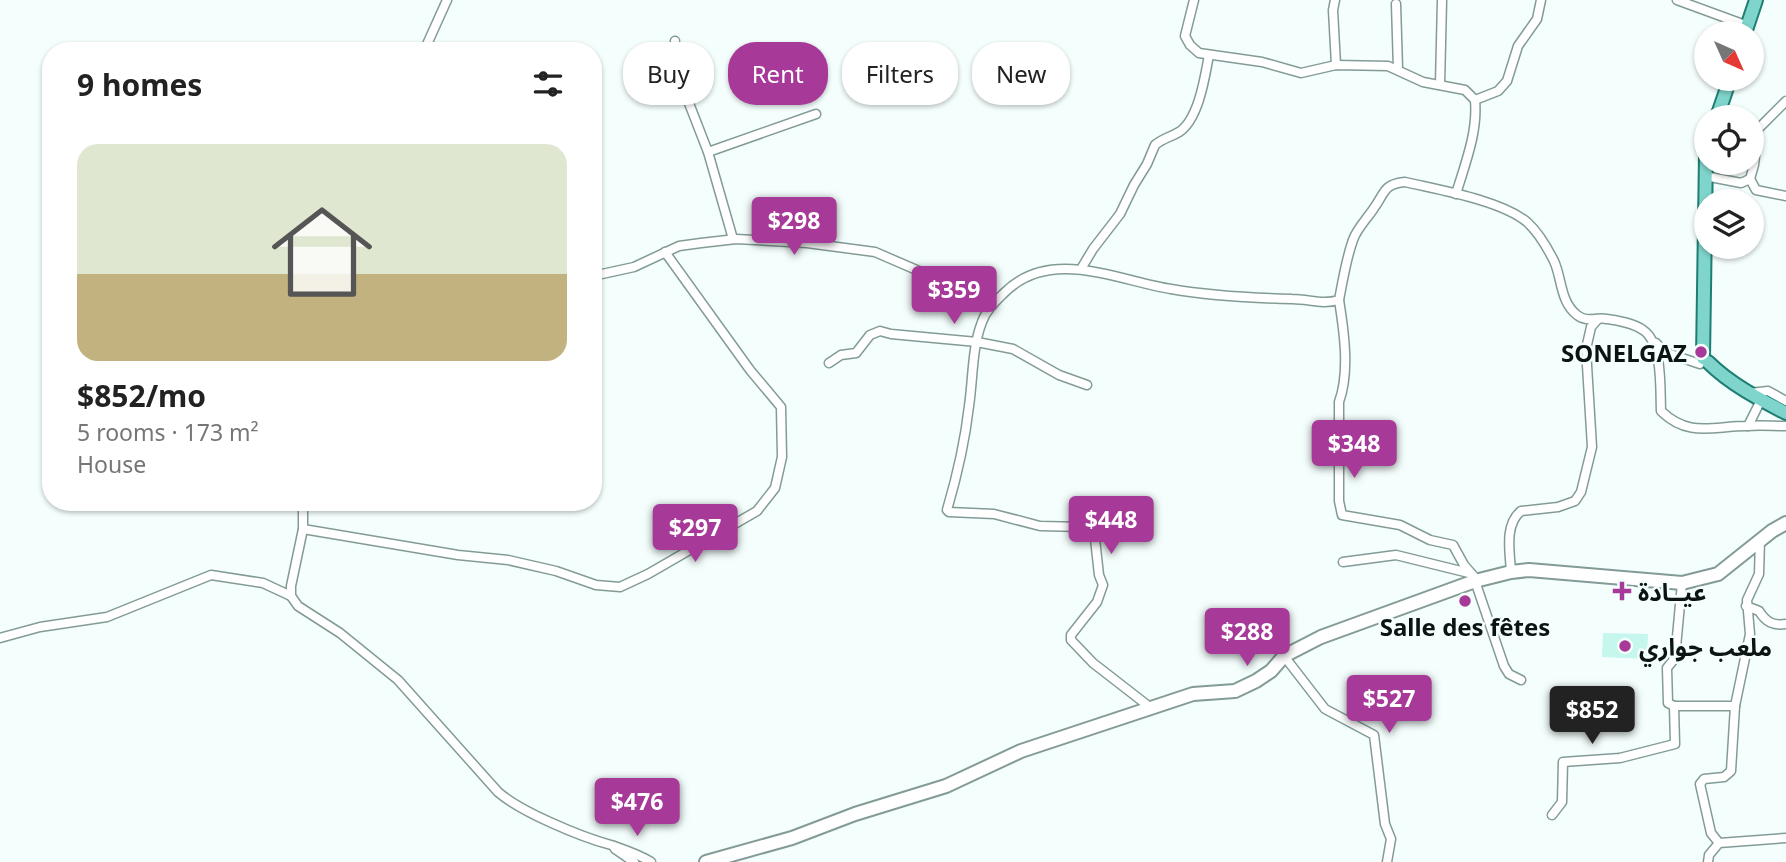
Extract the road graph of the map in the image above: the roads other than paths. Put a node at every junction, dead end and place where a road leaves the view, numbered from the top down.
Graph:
1 (447, 0) edge
2 (1194, 0) edge
3 (1335, 0) edge
4 (1442, 0) edge
5 (1541, 0) edge
6 (1677, 0) edge
7 (1756, 0) edge
8 (1395, 4) dead end
9 (1728, 21) edge
10 (1749, 21) edge
11 (675, 41) dead end
12 (428, 42) edge
13 (1209, 55) junction
14 (1336, 65) junction
15 (1398, 69) junction
16 (1440, 85) junction
17 (1475, 100) junction
18 (1786, 101) edge
19 (816, 114) dead end
20 (708, 152) junction
21 (1705, 176) joint
22 (1750, 179) junction
23 (1456, 194) junction
24 (1786, 195) edge
25 (733, 239) junction
26 (665, 253) junction
27 (1081, 269) junction
28 (602, 274) edge
29 (1339, 300) junction
30 (992, 305) junction
31 (1576, 315) junction
32 (1598, 319) junction
33 (1588, 339) junction
34 (1654, 341) junction
35 (977, 342) junction
36 (1664, 352) junction
37 (1658, 360) junction
38 (1704, 362) junction
39 (829, 363) dead end
40 (1087, 385) dead end
41 (1755, 397) junction
42 (1786, 401) edge
43 (1786, 413) edge
44 (1748, 426) junction
45 (1786, 426) edge
46 (303, 511) edge
47 (1786, 523) edge
48 (303, 530) junction
49 (1760, 540) junction
50 (1343, 562) dead end
51 (1511, 572) junction
52 (1475, 579) junction
53 (1682, 583) junction
54 (291, 596) junction
55 (1746, 606) junction
56 (1786, 624) edge
57 (0, 638) edge
58 (1284, 656) junction
59 (1521, 680) dead end
60 (1674, 706) junction
61 (1735, 706) junction
62 (1151, 708) junction
63 (1552, 815) dead end
64 (1786, 838) edge
65 (1719, 843) junction
66 (610, 845) junction
67 (634, 862) edge
68 (651, 862) edge
69 (706, 862) edge
70 (1387, 862) edge
71 (1708, 862) edge

1 - 12 street
2 - 13 street
3 - 14 street
4 - 16 street
5 - 17 street
6 - 9 street
7 - 10 main road
8 - 15 street
11 - 20 street
13 - 14 street
13 - 27 street
14 - 15 street
15 - 16 street
16 - 17 street
17 - 23 street
18 - 22 street
19 - 20 street
20 - 25 street
21 - 22 street
21 - 38 main road
22 - 24 street
23 - 29 street
23 - 31 street
25 - 26 street
25 - 30 street
26 - 28 street
26 - 48 street
27 - 29 street
27 - 30 street
29 - 52 street
30 - 35 street
31 - 32 street
31 - 33 street
32 - 33 street
32 - 34 street
33 - 51 street
34 - 36 street
34 - 37 street
35 - 39 street
35 - 40 street
35 - 62 street
36 - 37 street
36 - 38 street
37 - 44 street
38 - 41 main road
41 - 42 street
41 - 43 main road
41 - 44 street
44 - 45 street
46 - 48 street
47 - 49 street
48 - 54 street
49 - 53 street
49 - 55 street
50 - 52 street
51 - 52 street
51 - 53 street
52 - 58 street
52 - 59 street
53 - 60 street
54 - 57 street
54 - 66 street
55 - 56 street
55 - 61 street
58 - 62 street
58 - 70 street
60 - 61 street
60 - 63 street
61 - 65 street
62 - 69 street
64 - 65 street
65 - 71 street
66 - 67 street
66 - 68 street

